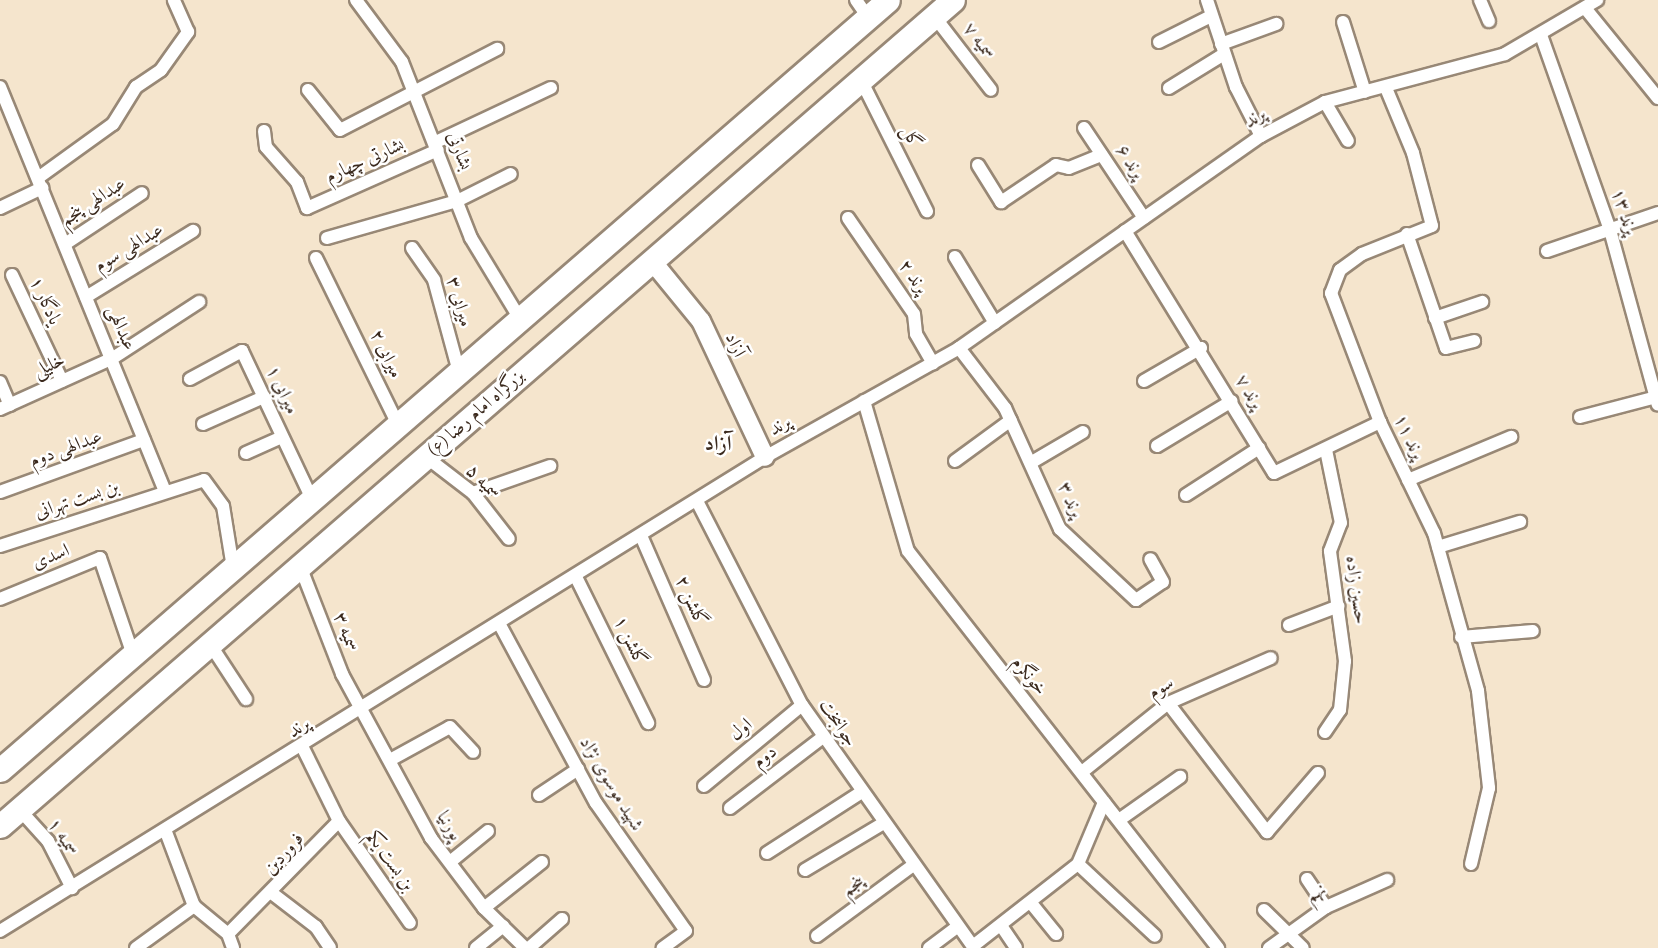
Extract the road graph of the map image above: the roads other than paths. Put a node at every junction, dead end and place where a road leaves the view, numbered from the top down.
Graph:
1 (174, 0) edge
2 (356, 0) edge
3 (888, 0) edge
4 (953, 0) edge
5 (1207, 0) edge
6 (1480, 0) edge
7 (1597, 0) edge
8 (862, 8) edge
9 (1585, 8) junction
10 (934, 16) junction
11 (1212, 16) junction
12 (1489, 21) dead end
13 (1343, 22) dead end
14 (1276, 24) dead end
15 (1541, 36) junction
16 (1159, 42) dead end
17 (497, 49) dead end
18 (1223, 49) junction
19 (861, 80) junction
20 (0, 87) edge
21 (551, 88) dead end
22 (1169, 88) dead end
23 (1386, 88) junction
24 (308, 90) dead end
25 (991, 90) dead end
26 (415, 91) junction
27 (1365, 92) junction
28 (1658, 98) edge
29 (1325, 102) junction
30 (1084, 128) dead end
31 (264, 131) dead end
32 (1261, 136) junction
33 (1348, 141) dead end
34 (437, 146) junction
35 (1102, 155) junction
36 (978, 165) dead end
37 (511, 174) dead end
38 (40, 183) junction
39 (142, 193) dead end
40 (457, 201) junction
41 (0, 208) edge
42 (927, 211) dead end
43 (1658, 213) edge
44 (848, 218) dead end
45 (1144, 218) junction
46 (1610, 230) junction
47 (193, 231) dead end
48 (1125, 232) junction
49 (1407, 234) junction
50 (327, 238) dead end
51 (65, 244) junction
52 (412, 248) dead end
53 (1547, 251) dead end
54 (955, 257) dead end
55 (316, 258) dead end
56 (652, 261) junction
57 (12, 275) dead end
58 (86, 297) junction
59 (199, 302) dead end
60 (1482, 302) dead end
61 (1436, 318) junction
62 (520, 319) junction
63 (995, 323) junction
64 (1474, 341) dead end
65 (960, 348) junction
66 (1200, 348) junction
67 (113, 358) junction
68 (1654, 358) edge
69 (933, 363) junction
70 (459, 372) junction
71 (190, 379) dead end
72 (62, 381) junction
73 (1144, 381) dead end
74 (0, 383) edge
75 (264, 397) junction
76 (864, 401) junction
77 (1232, 401) junction
78 (1657, 401) edge
79 (5, 407) edge
80 (1580, 417) dead end
81 (1011, 420) junction
82 (1380, 422) junction
83 (203, 424) dead end
84 (398, 425) junction
85 (1083, 432) dead end
86 (282, 436) junction
87 (1511, 437) dead end
88 (144, 440) junction
89 (1157, 446) dead end
90 (1259, 448) junction
91 (1326, 450) junction
92 (246, 453) dead end
93 (426, 457) junction
94 (765, 457) junction
95 (956, 461) dead end
96 (1032, 462) junction
97 (550, 467) dead end
98 (1408, 480) junction
99 (165, 491) junction
100 (0, 492) edge
101 (473, 493) junction
102 (1186, 495) dead end
103 (312, 499) junction
104 (698, 503) junction
105 (1520, 522) dead end
106 (230, 534) junction
107 (642, 538) junction
108 (509, 539) dead end
109 (0, 546) edge
110 (1438, 547) junction
111 (256, 548) junction
112 (1150, 559) dead end
113 (300, 566) junction
114 (233, 568) junction
115 (576, 577) junction
116 (0, 599) edge
117 (1339, 606) junction
118 (500, 625) junction
119 (1289, 625) dead end
120 (1534, 631) dead end
121 (1461, 637) junction
122 (210, 644) junction
123 (133, 655) junction
124 (1271, 658) dead end
125 (704, 680) dead end
126 (246, 699) dead end
127 (1168, 703) junction
128 (802, 705) junction
129 (361, 710) junction
130 (648, 723) dead end
131 (1325, 732) dead end
132 (823, 737) junction
133 (303, 748) junction
134 (474, 752) dead end
135 (390, 760) junction
136 (578, 769) junction
137 (0, 770) edge
138 (1082, 772) junction
139 (1318, 773) dead end
140 (1180, 777) dead end
141 (704, 786) dead end
142 (860, 793) junction
143 (540, 795) dead end
144 (1104, 802) junction
145 (730, 808) dead end
146 (19, 809) junction
147 (338, 821) junction
148 (1119, 821) junction
149 (882, 824) junction
150 (0, 826) edge
151 (488, 831) dead end
152 (166, 832) junction
153 (767, 853) dead end
154 (450, 862) junction
155 (542, 862) dead end
156 (1471, 863) dead end
157 (1078, 864) junction
158 (912, 866) junction
159 (805, 870) dead end
160 (1307, 879) dead end
161 (1387, 880) dead end
162 (72, 888) junction
163 (273, 894) junction
164 (1031, 903) junction
165 (194, 906) junction
166 (1326, 907) junction
167 (484, 908) junction
168 (1264, 909) dead end
169 (562, 919) dead end
170 (410, 922) dead end
171 (503, 926) junction
172 (957, 927) junction
173 (1002, 927) junction
174 (0, 931) edge
175 (228, 934) junction
176 (1056, 934) dead end
177 (817, 936) dead end
178 (1155, 936) dead end
179 (1285, 936) junction
180 (973, 947) edge
181 (136, 948) edge
182 (233, 948) edge
183 (330, 948) edge
184 (476, 948) edge
185 (527, 948) edge
186 (663, 948) edge
187 (929, 948) edge
188 (1016, 948) edge
189 (1217, 948) edge
190 (1269, 948) edge
191 (1303, 948) edge

1 - 38 street
2 - 26 street, بشارتی
3 - 8 highway
4 - 10 highway, بزرگراه امام رضا (ع)
5 - 11 street
6 - 12 street
7 - 9 street, پرند
8 - 62 highway
9 - 15 street, پرند
9 - 28 street
10 - 19 highway, بزرگراه امام رضا (ع)
10 - 25 street, سمیه ۷
11 - 16 street
11 - 18 street
13 - 27 street
14 - 18 street
15 - 23 street, پرند
15 - 46 street, پرند ۱۳
17 - 26 street
18 - 22 street
18 - 32 street
19 - 42 street, گل
19 - 56 highway, بزرگراه امام رضا (ع)
20 - 38 street, عبدالهی
21 - 34 street, بشارتی چهارم
23 - 27 street, پرند
23 - 49 street, پرند ۱۱
24 - 26 street
26 - 34 street, بشارتی
27 - 29 street, پرند
29 - 32 street, پرند
29 - 33 street
30 - 35 street, پرند ۶
31 - 34 street, بشارتی چهارم
32 - 45 street, پرند
34 - 40 street, بشارتی
35 - 36 street
35 - 45 street, پرند ۶
37 - 40 street
38 - 41 street
38 - 51 street, عبدالهی
39 - 51 street, عبدالهی پنجم
40 - 50 street
40 - 62 street, بشارتی
43 - 46 street
44 - 69 street, پرند ۲
45 - 48 street, پرند
46 - 53 street
46 - 68 street, پرند ۱۳
47 - 58 street, عبدالهی سوم
48 - 63 street, پرند
48 - 66 street, پرند ۷
49 - 61 street
49 - 82 street, پرند ۱۱
51 - 58 street, عبدالهی
52 - 70 street, میرابی ۳
54 - 63 street
55 - 84 street, میرابی ۲
56 - 93 highway, بزرگراه امام رضا (ع)
56 - 94 street, آزاد
57 - 72 street, یادگار ۱
58 - 67 street, عبدالهی
59 - 67 street, خلیلی
60 - 61 street
61 - 64 street
62 - 70 highway
63 - 65 street, پرند
65 - 69 street, پرند
65 - 81 street, پرند ۳
66 - 73 street
66 - 77 street, پرند ۷
67 - 72 street, خلیلی
67 - 88 street, عبدالهی
68 - 78 street, پرند ۱۳
69 - 76 street, پرند
70 - 84 highway
71 - 75 street, میرابی ۱
72 - 79 street, خلیلی
74 - 79 street
75 - 83 street
75 - 86 street, میرابی ۱
76 - 94 street, پرند
76 - 138 street, خونگرم
77 - 89 street
77 - 90 street, پرند ۷
78 - 80 street
81 - 95 street
81 - 96 street, پرند ۳
82 - 91 street, پرند ۷
82 - 98 street, پرند ۱۱
84 - 103 highway
85 - 96 street
86 - 92 street
86 - 103 street, میرابی ۱
87 - 98 street
88 - 99 street, عبدالهی
88 - 100 street, عبدالهی دوم
90 - 91 street, پرند ۷
90 - 102 street
91 - 117 street, حسین زاده
93 - 101 street, سمیه ۵
93 - 113 highway, بزرگراه امام رضا (ع)
94 - 104 street, پرند
96 - 112 street, پرند ۳
97 - 101 street
98 - 110 street, پرند ۱۱
99 - 106 street
99 - 109 street, بن بست تهرانی
101 - 108 street, سمیه ۵
103 - 111 highway
104 - 107 street, پرند
104 - 128 street, جوانبخت
105 - 110 street
106 - 111 street
106 - 114 street
107 - 115 street, پرند
107 - 125 street, گلشن ۲
110 - 121 street, پرند ۱۱
111 - 114 highway
113 - 122 highway, بزرگراه امام رضا (ع)
113 - 129 street, سمیه ۳
114 - 123 highway
115 - 118 street, پرند
115 - 130 street, گلشن ۱
116 - 123 street, اسدی
117 - 119 street
117 - 131 street, حسین زاده
118 - 129 street, پرند
118 - 136 street, شهید موسوی نژاد
120 - 121 street
121 - 156 street, پرند ۱۱
122 - 126 street
122 - 146 highway, بزرگراه امام رضا (ع)
123 - 137 highway
124 - 127 street, سوم
127 - 138 street, سوم
127 - 139 street
128 - 132 street, جوانبخت
128 - 141 street, اول
129 - 133 street, پرند
129 - 135 street, پورنیا
132 - 142 street, جوانبخت
132 - 145 street, دوم
133 - 147 street
133 - 152 street, پرند
134 - 135 street
135 - 154 street, پورنیا
136 - 143 street
136 - 186 street, شهید موسوی نژاد
138 - 144 street, خونگرم
140 - 148 street
142 - 149 street, جوانبخت
142 - 153 street
144 - 148 street, خونگرم
144 - 157 street
146 - 150 highway, بزرگراه امام رضا (ع)
146 - 162 street, سمیه ۱
147 - 163 street, فروردین
147 - 170 street, بن بست یکم
148 - 189 street, خونگرم
149 - 158 street, جوانبخت
149 - 159 street
151 - 154 street
152 - 162 street, پرند
152 - 165 street
154 - 167 street, پورنیا
155 - 167 street
157 - 164 street
157 - 178 street
158 - 172 street, جوانبخت
158 - 177 street, پنجم
160 - 166 street
161 - 166 street, نهم
162 - 174 street, پرند
163 - 175 street, فروردین
163 - 183 street
164 - 173 street
164 - 176 street
165 - 175 street
165 - 181 street
166 - 179 street, نهم
167 - 171 street, پورنیا
168 - 179 street
169 - 185 street, پورنیا
171 - 184 street
171 - 185 street, پورنیا
172 - 180 street, جوانبخت
172 - 187 street
173 - 180 street
173 - 188 street
175 - 182 street
179 - 190 street, نهم
179 - 191 street

